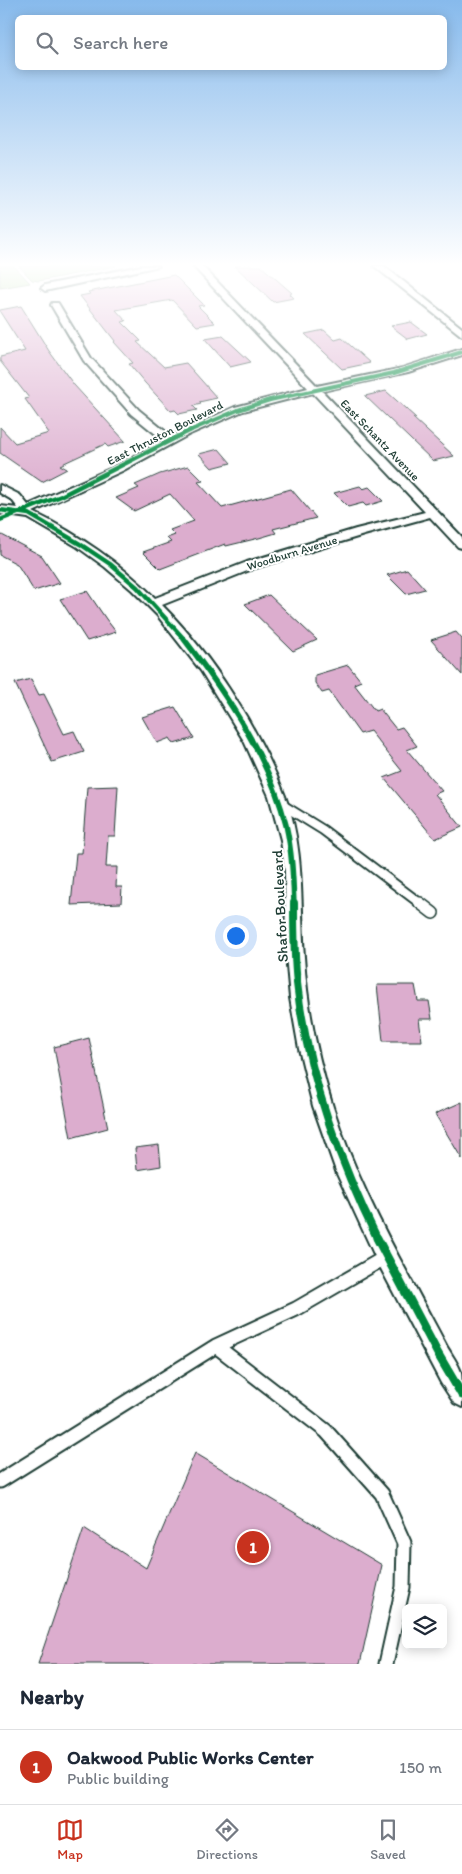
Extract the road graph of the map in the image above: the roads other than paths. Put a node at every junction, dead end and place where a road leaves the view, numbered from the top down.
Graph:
1 (78, 344) edge
2 (271, 344) edge
3 (462, 352) edge
4 (315, 390) junction
5 (170, 441) junction
6 (0, 488) edge
7 (0, 510) edge
8 (25, 512) junction
9 (432, 513) junction
10 (0, 520) edge
11 (462, 544) edge
12 (154, 603) junction
13 (279, 803) junction
14 (432, 913) dead end
15 (386, 1258) junction
16 (216, 1346) junction
17 (462, 1395) edge
18 (0, 1481) edge
19 (386, 1664) edge

1 - 5 street
2 - 4 street, East Schantz Avenue
3 - 4 street, East Thruston Boulevard
4 - 5 street, East Thruston Boulevard
4 - 9 street, East Schantz Avenue
5 - 8 street, East Thruston Boulevard
6 - 8 street, Shafor Boulevard
7 - 8 street, Shafor Boulevard
8 - 10 street, East Thruston Boulevard
8 - 12 street, Shafor Boulevard
9 - 11 street, East Schantz Avenue
9 - 12 street, Woodburn Avenue
12 - 13 street, Shafor Boulevard
13 - 14 lane
13 - 15 street, Shafor Boulevard
15 - 16 lane
15 - 17 street, Shafor Boulevard
16 - 18 lane
16 - 19 lane

